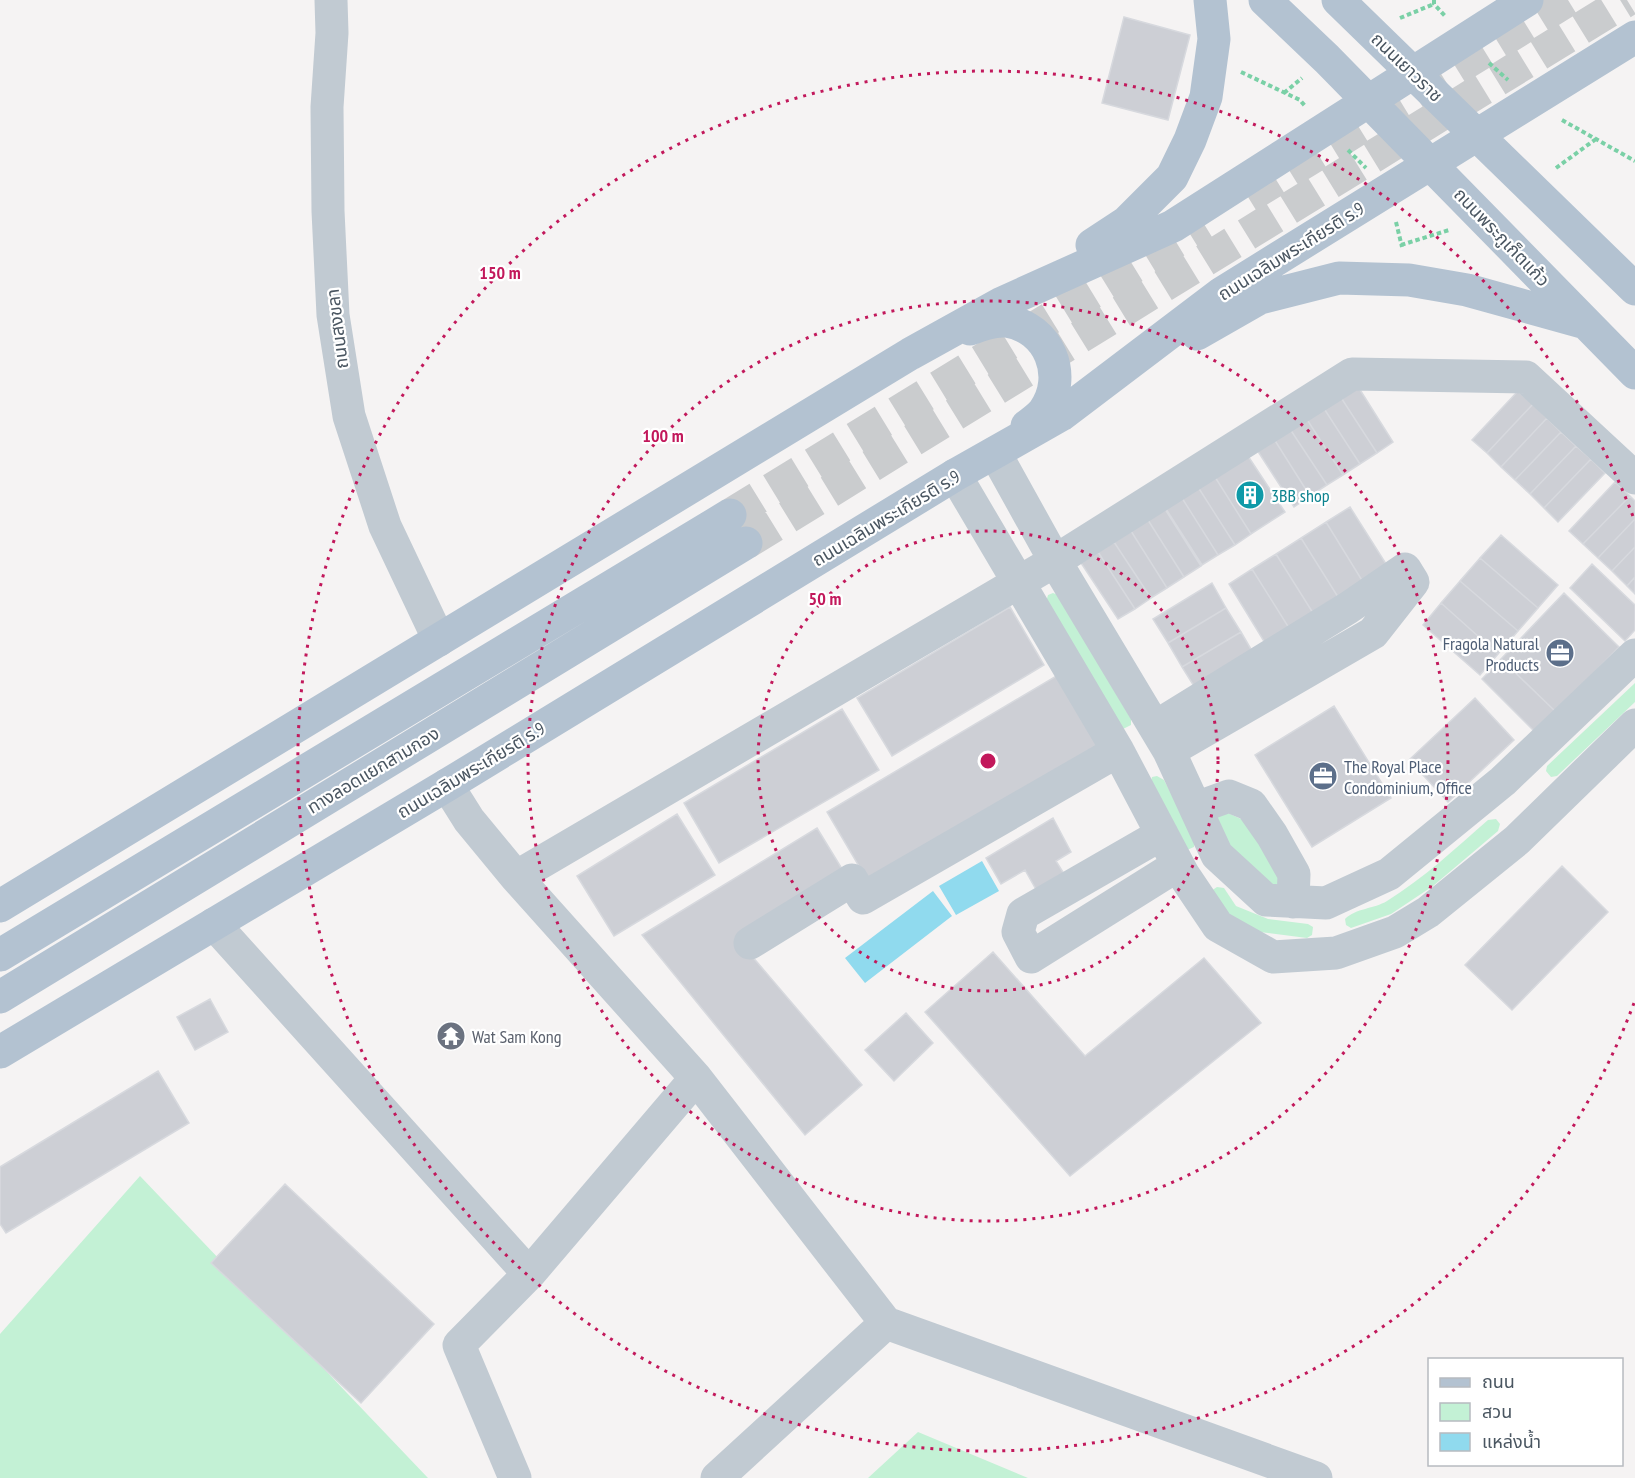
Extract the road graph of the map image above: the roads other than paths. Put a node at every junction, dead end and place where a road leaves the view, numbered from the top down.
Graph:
1 (331, 0) edge
2 (1210, 0) edge
3 (1265, 0) edge
4 (1338, 0) edge
5 (1527, 0) edge
6 (1635, 37) edge
7 (1413, 72) junction
8 (1369, 101) junction
9 (1475, 135) junction
10 (1430, 164) junction
11 (1635, 290) edge
12 (1002, 303) junction
13 (1586, 323) junction
14 (910, 354) junction
15 (1635, 373) edge
16 (1060, 415) junction
17 (995, 453) junction
18 (955, 475) junction
19 (1635, 478) edge
20 (730, 515) tunnel mouth
21 (746, 543) tunnel mouth
22 (1055, 561) junction
23 (1018, 584) junction
24 (439, 640) junction
25 (1635, 655) edge
26 (1635, 725) edge
27 (1162, 739) junction
28 (1121, 756) junction
29 (1503, 781) junction
30 (447, 785) junction
31 (1196, 808) junction
32 (1538, 820) junction
33 (1162, 834) junction
34 (1217, 855) junction
35 (1181, 870) junction
36 (516, 877) junction
37 (1293, 902) junction
38 (1326, 903) junction
39 (0, 906) edge
40 (214, 924) junction
41 (750, 943) dead end
42 (1336, 953) junction
43 (0, 955) edge
44 (0, 997) edge
45 (0, 1052) edge
46 (696, 1078) junction
47 (529, 1274) junction
48 (886, 1323) junction
49 (515, 1478) edge
50 (717, 1478) edge
51 (1316, 1478) edge

1 - 24 street, ถนนสงขลา
2 - 12 main road
3 - 8 main road
4 - 7 main road, ถนนเยาวราช
5 - 7 main road
6 - 9 main road, ถนนเฉลิมพระเกียรติ ร.9
7 - 8 main road
7 - 9 main road, ถนนเยาวราช
8 - 10 main road, ถนนพระภูเก็ตแก้ว
8 - 12 main road
9 - 10 main road, ถนนเฉลิมพระเกียรติ ร.9
9 - 11 main road
10 - 13 main road, ถนนพระภูเก็ตแก้ว
10 - 16 main road, ถนนเฉลิมพระเกียรติ ร.9
12 - 14 main road
13 - 15 main road, ถนนพระภูเก็ตแก้ว
13 - 16 main road
14 - 17 main road
14 - 24 main road
16 - 17 main road, ถนนเฉลิมพระเกียรติ ร.9
17 - 18 main road, ถนนเฉลิมพระเกียรติ ร.9
17 - 22 street
18 - 23 street
18 - 30 main road, ถนนเฉลิมพระเกียรติ ร.9
19 - 22 street
20 - 43 main road, ทางลอดแยกสามกอง
21 - 44 main road, ทางลอดแยกสามกอง
22 - 23 street
22 - 27 street
23 - 28 street
23 - 36 street
24 - 39 main road
25 - 29 street
26 - 32 street
27 - 27 street
27 - 28 street
27 - 31 street
28 - 33 street
28 - 41 street
29 - 32 street
29 - 38 street
30 - 36 street
30 - 40 main road, ถนนเฉลิมพระเกียรติ ร.9
31 - 34 street
31 - 37 street
32 - 42 street
33 - 35 street
33 - 35 street
34 - 35 street
34 - 37 street
35 - 42 street
36 - 46 street
37 - 38 street
38 - 42 street
40 - 45 main road, ถนนเฉลิมพระเกียรติ ร.9
40 - 47 street
46 - 47 street
46 - 48 street
47 - 49 street
48 - 50 street
48 - 51 street

